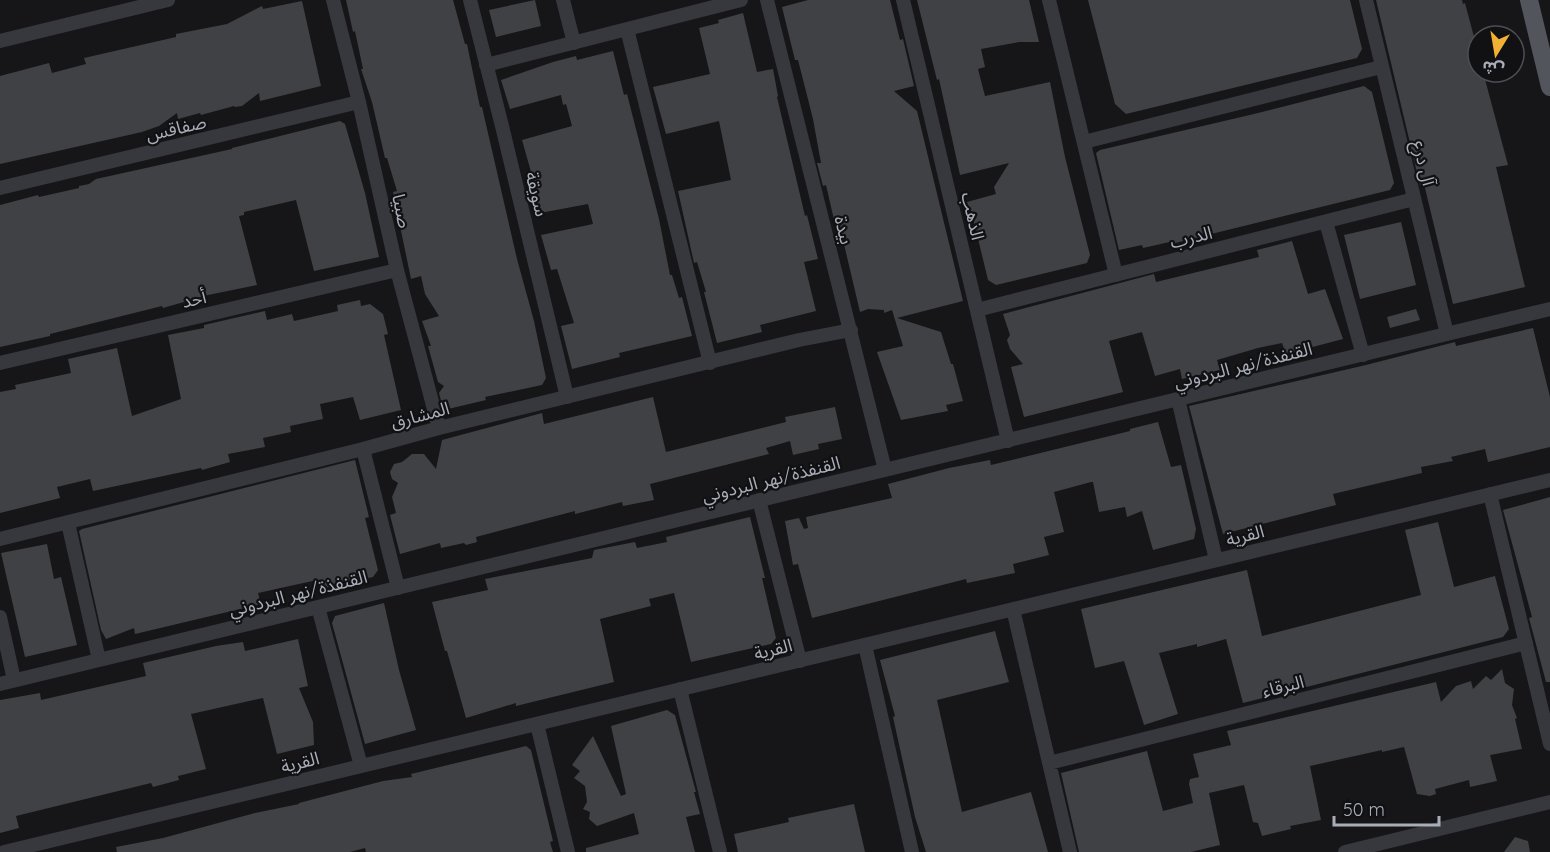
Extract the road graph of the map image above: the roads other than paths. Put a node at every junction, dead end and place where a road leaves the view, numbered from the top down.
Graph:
1 (168, 0) edge
2 (333, 0) edge
3 (470, 0) edge
4 (563, 0) edge
5 (741, 0) edge
6 (767, 0) edge
7 (903, 0) edge
8 (1049, 0) edge
9 (1366, 0) edge
10 (1529, 0) edge
11 (627, 29) junction
12 (0, 40) edge
13 (574, 43) junction
14 (486, 65) junction
15 (1381, 67) junction
16 (1550, 87) edge
17 (359, 102) junction
18 (1084, 142) junction
19 (0, 188) edge
20 (1414, 199) junction
21 (1326, 222) junction
22 (397, 270) junction
23 (1116, 275) junction
24 (1550, 309) edge
25 (977, 310) junction
26 (851, 330) junction
27 (1447, 334) junction
28 (1363, 354) junction
29 (0, 363) edge
30 (710, 363) junction
31 (567, 397) junction
32 (1179, 399) junction
33 (439, 428) junction
34 (1008, 441) junction
35 (363, 449) junction
36 (885, 470) junction
37 (1550, 480) edge
38 (1491, 494) junction
39 (759, 500) junction
40 (68, 523) junction
41 (0, 539) edge
42 (1216, 560) junction
43 (399, 588) junction
44 (318, 607) junction
45 (1013, 609) junction
46 (0, 617) edge
47 (1526, 643) junction
48 (865, 645) junction
49 (99, 660) junction
50 (800, 661) junction
51 (7, 682) edge
52 (680, 689) junction
53 (537, 724) junction
54 (1550, 744) edge
55 (1049, 763) junction
56 (361, 766) junction
57 (1550, 802) edge
58 (61, 845) edge
59 (4, 852) edge
60 (568, 852) edge
61 (720, 852) edge
62 (912, 852) edge
63 (1070, 852) edge
64 (1346, 852) edge

1 - 12 street
2 - 17 street, صبيا
3 - 14 street, سويقة
4 - 13 street
5 - 11 street
6 - 26 street, بيدة
7 - 25 street, الذهب
8 - 18 street
9 - 15 street, آل درع
10 - 16 main road
11 - 13 street
11 - 30 street
13 - 14 street
14 - 31 street, سويقة
15 - 18 street
15 - 20 street, آل درع
17 - 19 street, صفاقس
17 - 22 street, صبيا
18 - 23 street
20 - 21 street, الدرب
20 - 27 street, آل درع
21 - 23 street, الدرب
21 - 28 street
22 - 29 street, أحد
22 - 33 street, صبيا
23 - 25 street, الدرب
24 - 27 street, القنفذة/نهر البردوني
25 - 34 street, الذهب
26 - 30 street, المشارق
26 - 36 street, بيدة
27 - 28 street, القنفذة/نهر البردوني
28 - 32 street, القنفذة/نهر البردوني
30 - 31 street, المشارق
31 - 33 street, المشارق
32 - 34 street, القنفذة/نهر البردوني
32 - 42 street
33 - 35 street, المشارق
34 - 36 street, القنفذة/نهر البردوني
35 - 40 street, المشارق
35 - 43 street
36 - 39 street, القنفذة/نهر البردوني
37 - 38 street, القرية
38 - 42 street, القرية
38 - 47 street
39 - 43 street, القنفذة/نهر البردوني
39 - 50 street
40 - 41 street, المشارق
40 - 49 street
42 - 45 street, القرية
43 - 44 street, القنفذة/نهر البردوني
44 - 49 street, القنفذة/نهر البردوني
44 - 56 street
45 - 48 street, القرية
45 - 55 street
46 - 51 street
47 - 54 street
47 - 55 street, البرقاء
48 - 50 street, القرية
48 - 62 street
49 - 51 street, القنفذة/نهر البردوني
50 - 52 street, القرية
52 - 53 street, القرية
52 - 61 street
53 - 56 street, القرية
53 - 60 street
55 - 63 street
56 - 58 street, القرية
57 - 64 street
58 - 59 street, القرية

